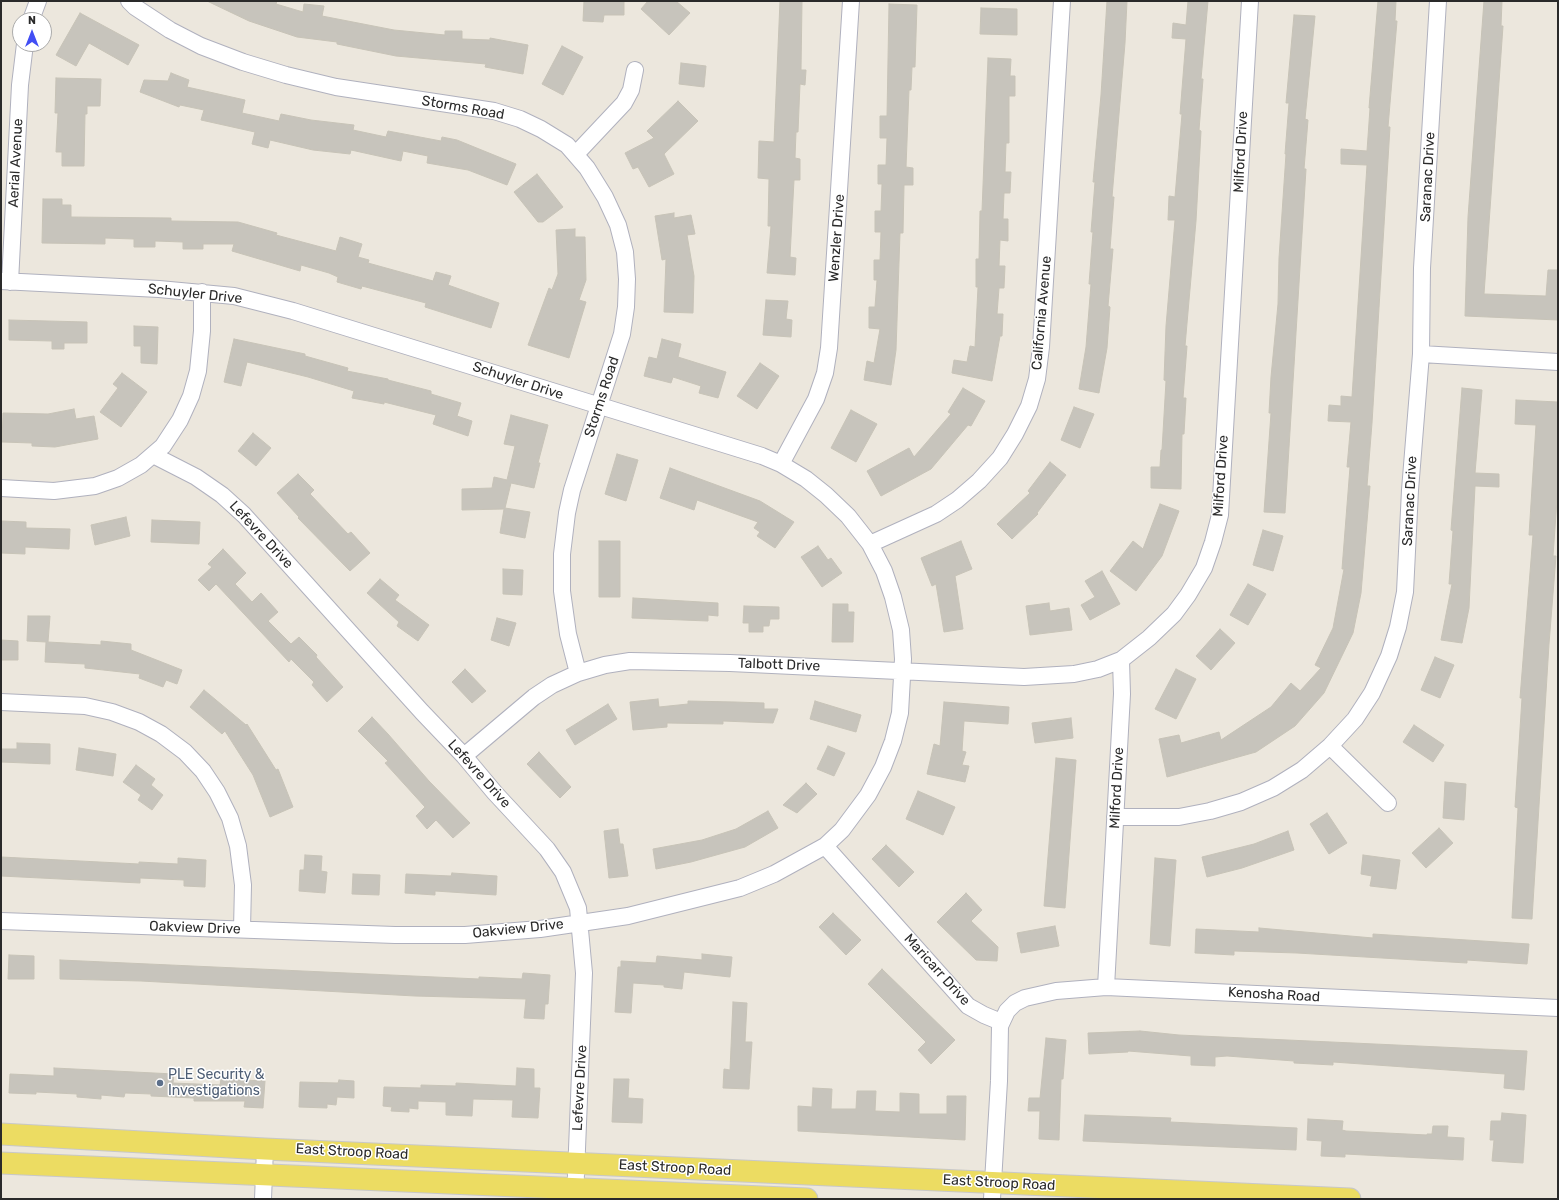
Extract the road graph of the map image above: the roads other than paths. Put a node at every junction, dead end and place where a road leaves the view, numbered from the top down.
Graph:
1 (38, 1) edge
2 (129, 1) edge
3 (851, 1) edge
4 (1062, 1) edge
5 (1250, 1) edge
6 (1438, 1) edge
7 (33, 12) edge
8 (24, 52) edge
9 (635, 70) dead end
10 (576, 154) junction
11 (6, 282) edge
12 (202, 292) junction
13 (1421, 354) junction
14 (1558, 362) edge
15 (599, 406) junction
16 (153, 455) junction
17 (781, 464) junction
18 (1, 488) edge
19 (870, 544) junction
20 (1121, 660) junction
21 (903, 672) junction
22 (578, 673) junction
23 (1, 702) edge
24 (1330, 746) junction
25 (464, 756) junction
26 (1388, 802) dead end
27 (1115, 817) junction
28 (825, 846) junction
29 (1, 921) edge
30 (580, 923) junction
31 (242, 929) junction
32 (1106, 987) junction
33 (1558, 1008) edge
34 (1001, 1022) junction
35 (1, 1134) edge
36 (265, 1149) junction
37 (1, 1163) edge
38 (577, 1163) junction
39 (264, 1174) junction
40 (992, 1191) edge
41 (576, 1193) edge
42 (263, 1199) edge
43 (807, 1199) edge
44 (1350, 1199) edge

1 - 7 street
2 - 10 street, Storms Road
3 - 17 street, Wenzler Drive
4 - 19 street, California Avenue
5 - 20 street, Milford Drive
6 - 13 street, Saranac Drive
8 - 11 street, Aerial Avenue
9 - 10 street
10 - 15 street, Storms Road
11 - 12 street, Schuyler Drive
12 - 15 street, Schuyler Drive
12 - 16 street
13 - 14 street
13 - 24 street, Saranac Drive
15 - 17 street, Schuyler Drive
15 - 22 street, Storms Road
16 - 18 street
16 - 25 street, Lefevre Drive
17 - 19 street, Schuyler Drive
19 - 21 street, Schuyler Drive
20 - 21 street, Talbott Drive
20 - 27 street, Milford Drive
21 - 22 street, Talbott Drive
21 - 28 street, Oakview Drive
22 - 25 street, Talbott Drive
23 - 31 street
24 - 26 street
24 - 27 street, Saranac Drive
25 - 30 street, Lefevre Drive
27 - 32 street, Milford Drive
28 - 30 street, Oakview Drive
28 - 34 street, Maricarr Drive
29 - 31 street, Oakview Drive
30 - 31 street, Oakview Drive
30 - 38 street, Lefevre Drive
32 - 33 street, Kenosha Road
32 - 34 street, Kenosha Road
34 - 40 street
35 - 36 main road, East Stroop Road
36 - 38 main road, East Stroop Road
36 - 39 street
37 - 39 main road, East Stroop Road
38 - 40 main road, East Stroop Road
38 - 41 street, Lefevre Drive
39 - 41 main road, East Stroop Road
39 - 42 street
40 - 44 main road, East Stroop Road
41 - 43 main road, East Stroop Road

